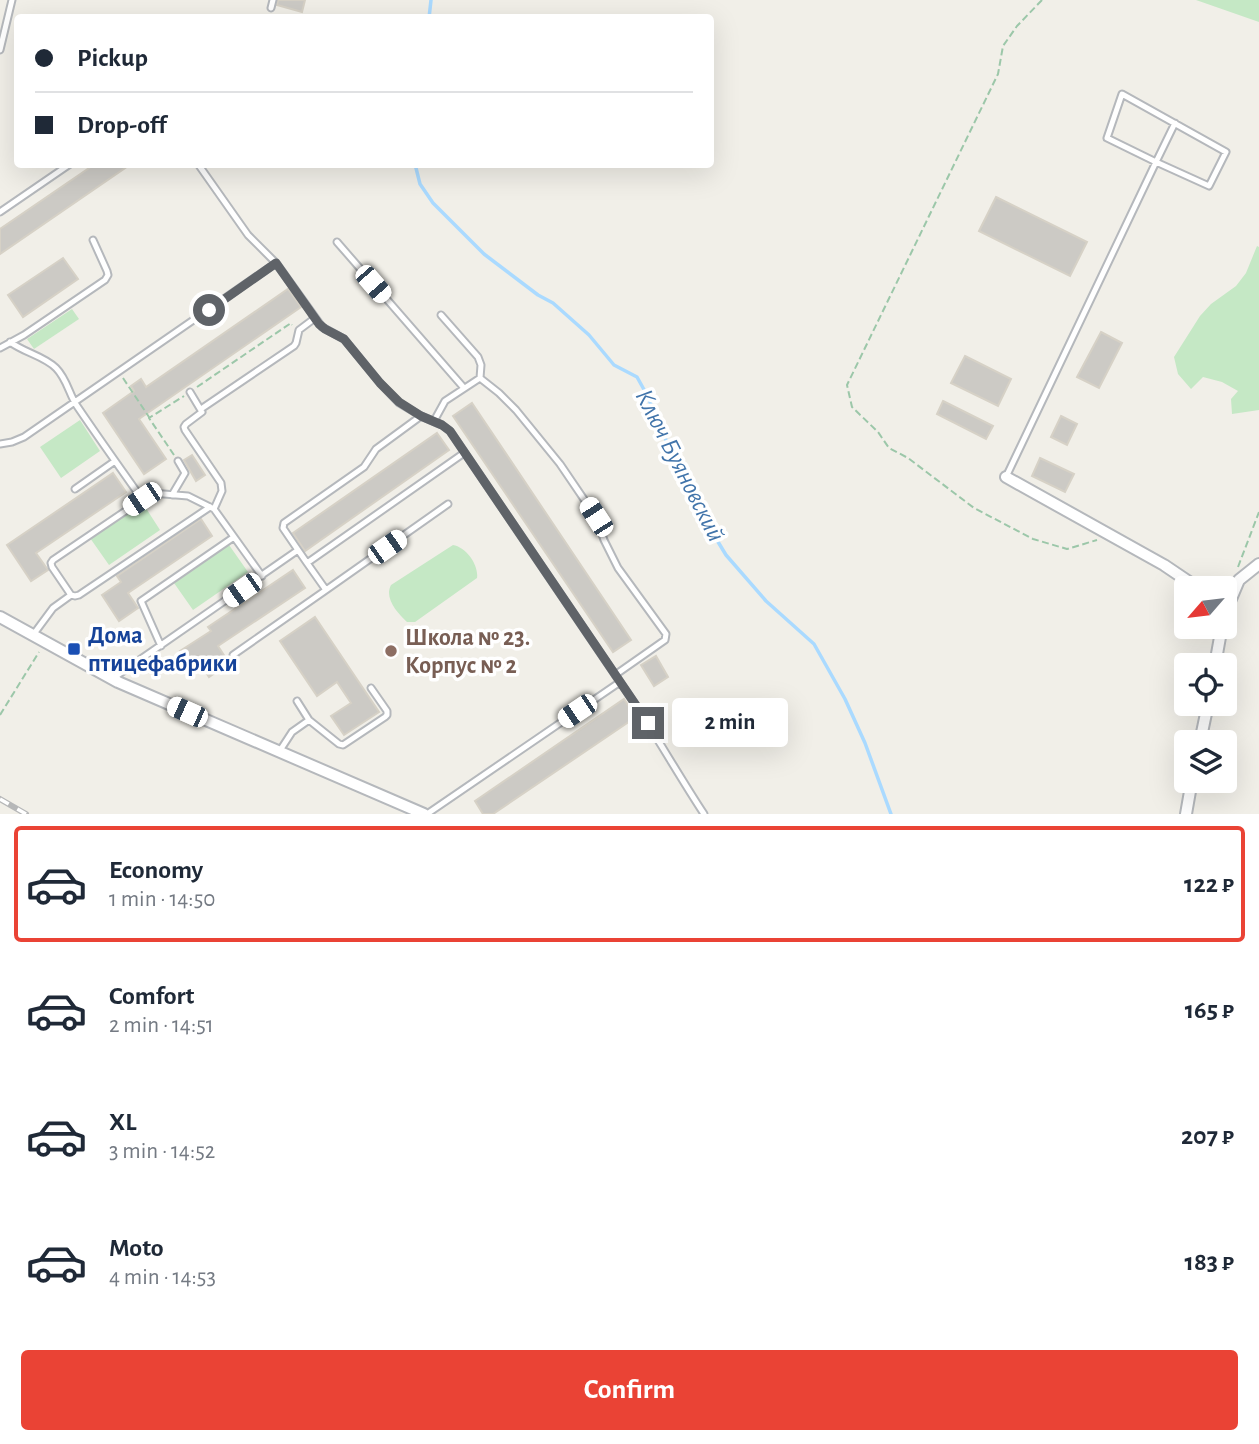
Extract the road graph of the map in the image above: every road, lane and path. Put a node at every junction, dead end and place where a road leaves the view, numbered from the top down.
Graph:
1 (12, 0) edge
2 (273, 0) edge
3 (1042, 0) edge
4 (271, 8) dead end
5 (0, 50) edge
6 (1175, 123) junction
7 (1156, 162) junction
8 (64, 168) edge
9 (201, 168) edge
10 (0, 212) edge
11 (93, 240) dead end
12 (337, 242) dead end
13 (276, 263) junction
14 (441, 315) dead end
15 (315, 318) junction
16 (297, 332) junction
17 (10, 342) junction
18 (0, 348) edge
19 (118, 372) junction
20 (480, 378) junction
21 (464, 388) junction
22 (190, 392) junction
23 (75, 402) junction
24 (201, 409) junction
25 (421, 416) junction
26 (149, 418) junction
27 (434, 421) junction
28 (0, 443) edge
29 (464, 453) junction
30 (115, 461) junction
31 (178, 461) joint
32 (1006, 477) joint
33 (75, 489) dead end
34 (172, 495) junction
35 (142, 499) junction
36 (448, 504) dead end
37 (212, 508) junction
38 (1259, 512) edge
39 (1111, 536) junction
40 (234, 537) junction
41 (298, 550) junction
42 (307, 563) junction
43 (1259, 564) edge
44 (1237, 573) dead end
45 (262, 576) junction
46 (1180, 576) edge
47 (1237, 585) edge
48 (326, 590) junction
49 (71, 595) junction
50 (0, 617) edge
51 (33, 636) junction
52 (45, 643) junction
53 (161, 646) junction
54 (233, 655) dead end
55 (615, 675) junction
56 (112, 679) junction
57 (620, 682) junction
58 (371, 688) dead end
59 (297, 701) dead end
60 (0, 715) edge
61 (309, 720) junction
62 (279, 752) junction
63 (1190, 793) edge
64 (425, 814) edge
65 (704, 814) edge
66 (1186, 814) edge

1 - 5 lane
2 - 4 lane
3 - 39 path
6 - 7 lane
6 - 7 lane
6 - 7 lane
7 - 32 lane
8 - 10 lane
9 - 13 lane
11 - 17 lane
12 - 21 lane
13 - 15 lane
13 - 19 lane
14 - 20 lane
15 - 16 lane
15 - 25 lane
16 - 22 path
16 - 24 lane
17 - 18 lane
17 - 23 lane
19 - 23 lane
19 - 26 path
20 - 21 lane
20 - 55 lane
21 - 27 lane
22 - 24 lane
22 - 26 path
23 - 28 lane
23 - 30 lane
24 - 37 lane
25 - 27 lane
25 - 41 lane
26 - 31 path
27 - 29 lane
29 - 42 lane
29 - 55 lane
30 - 33 lane
30 - 35 lane
31 - 34 lane
32 - 39 street
34 - 35 lane
34 - 37 lane
35 - 49 lane
36 - 48 lane
37 - 40 lane
37 - 49 lane
38 - 44 path
39 - 46 street
40 - 45 lane
40 - 53 lane
41 - 42 lane
41 - 45 lane
42 - 48 lane
43 - 47 street
45 - 53 lane
48 - 54 lane
49 - 51 lane
50 - 51 street
51 - 52 street
52 - 56 street
52 - 60 path
53 - 56 lane
55 - 57 lane
56 - 62 street
57 - 64 lane
57 - 65 lane
58 - 61 lane
59 - 61 lane
61 - 62 lane
62 - 64 street
63 - 66 street

